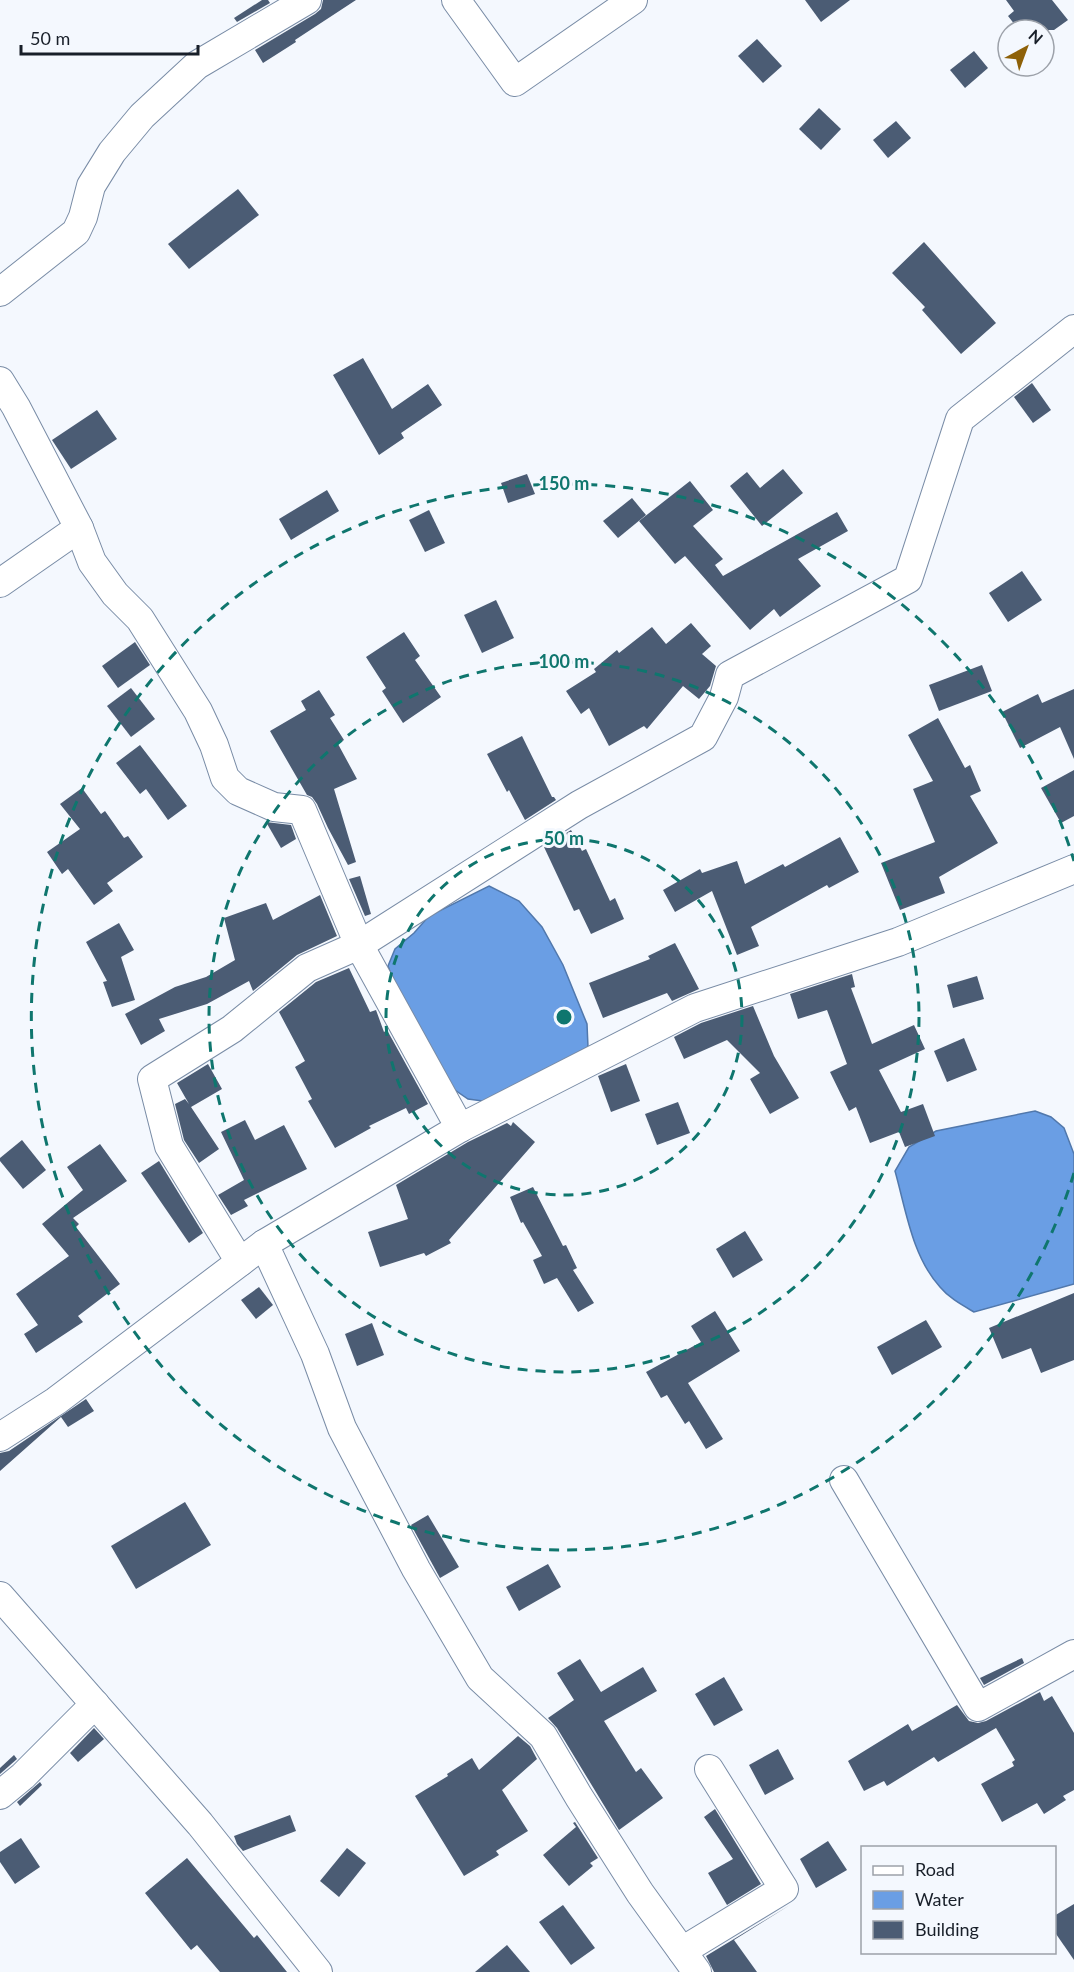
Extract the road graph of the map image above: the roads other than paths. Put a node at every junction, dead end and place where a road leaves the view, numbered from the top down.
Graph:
1 (307, 0) edge
2 (456, 0) edge
3 (633, 0) edge
4 (0, 292) edge
5 (1074, 328) edge
6 (0, 381) edge
7 (80, 528) junction
8 (0, 583) edge
9 (1074, 869) edge
10 (359, 945) junction
11 (460, 1128) junction
12 (264, 1244) junction
13 (240, 1262) junction
14 (0, 1437) edge
15 (844, 1480) dead end
16 (0, 1596) edge
17 (1074, 1654) edge
18 (95, 1704) junction
19 (709, 1768) dead end
20 (0, 1795) edge
21 (689, 1961) edge
22 (318, 1972) edge

1 - 4 street
2 - 3 street
5 - 10 street
6 - 7 street
7 - 8 street
7 - 10 street
9 - 11 street
10 - 11 street
10 - 13 street
11 - 12 street
12 - 13 street
12 - 21 street
13 - 14 street
15 - 17 street
16 - 18 street
18 - 20 street
18 - 22 street
19 - 21 street

